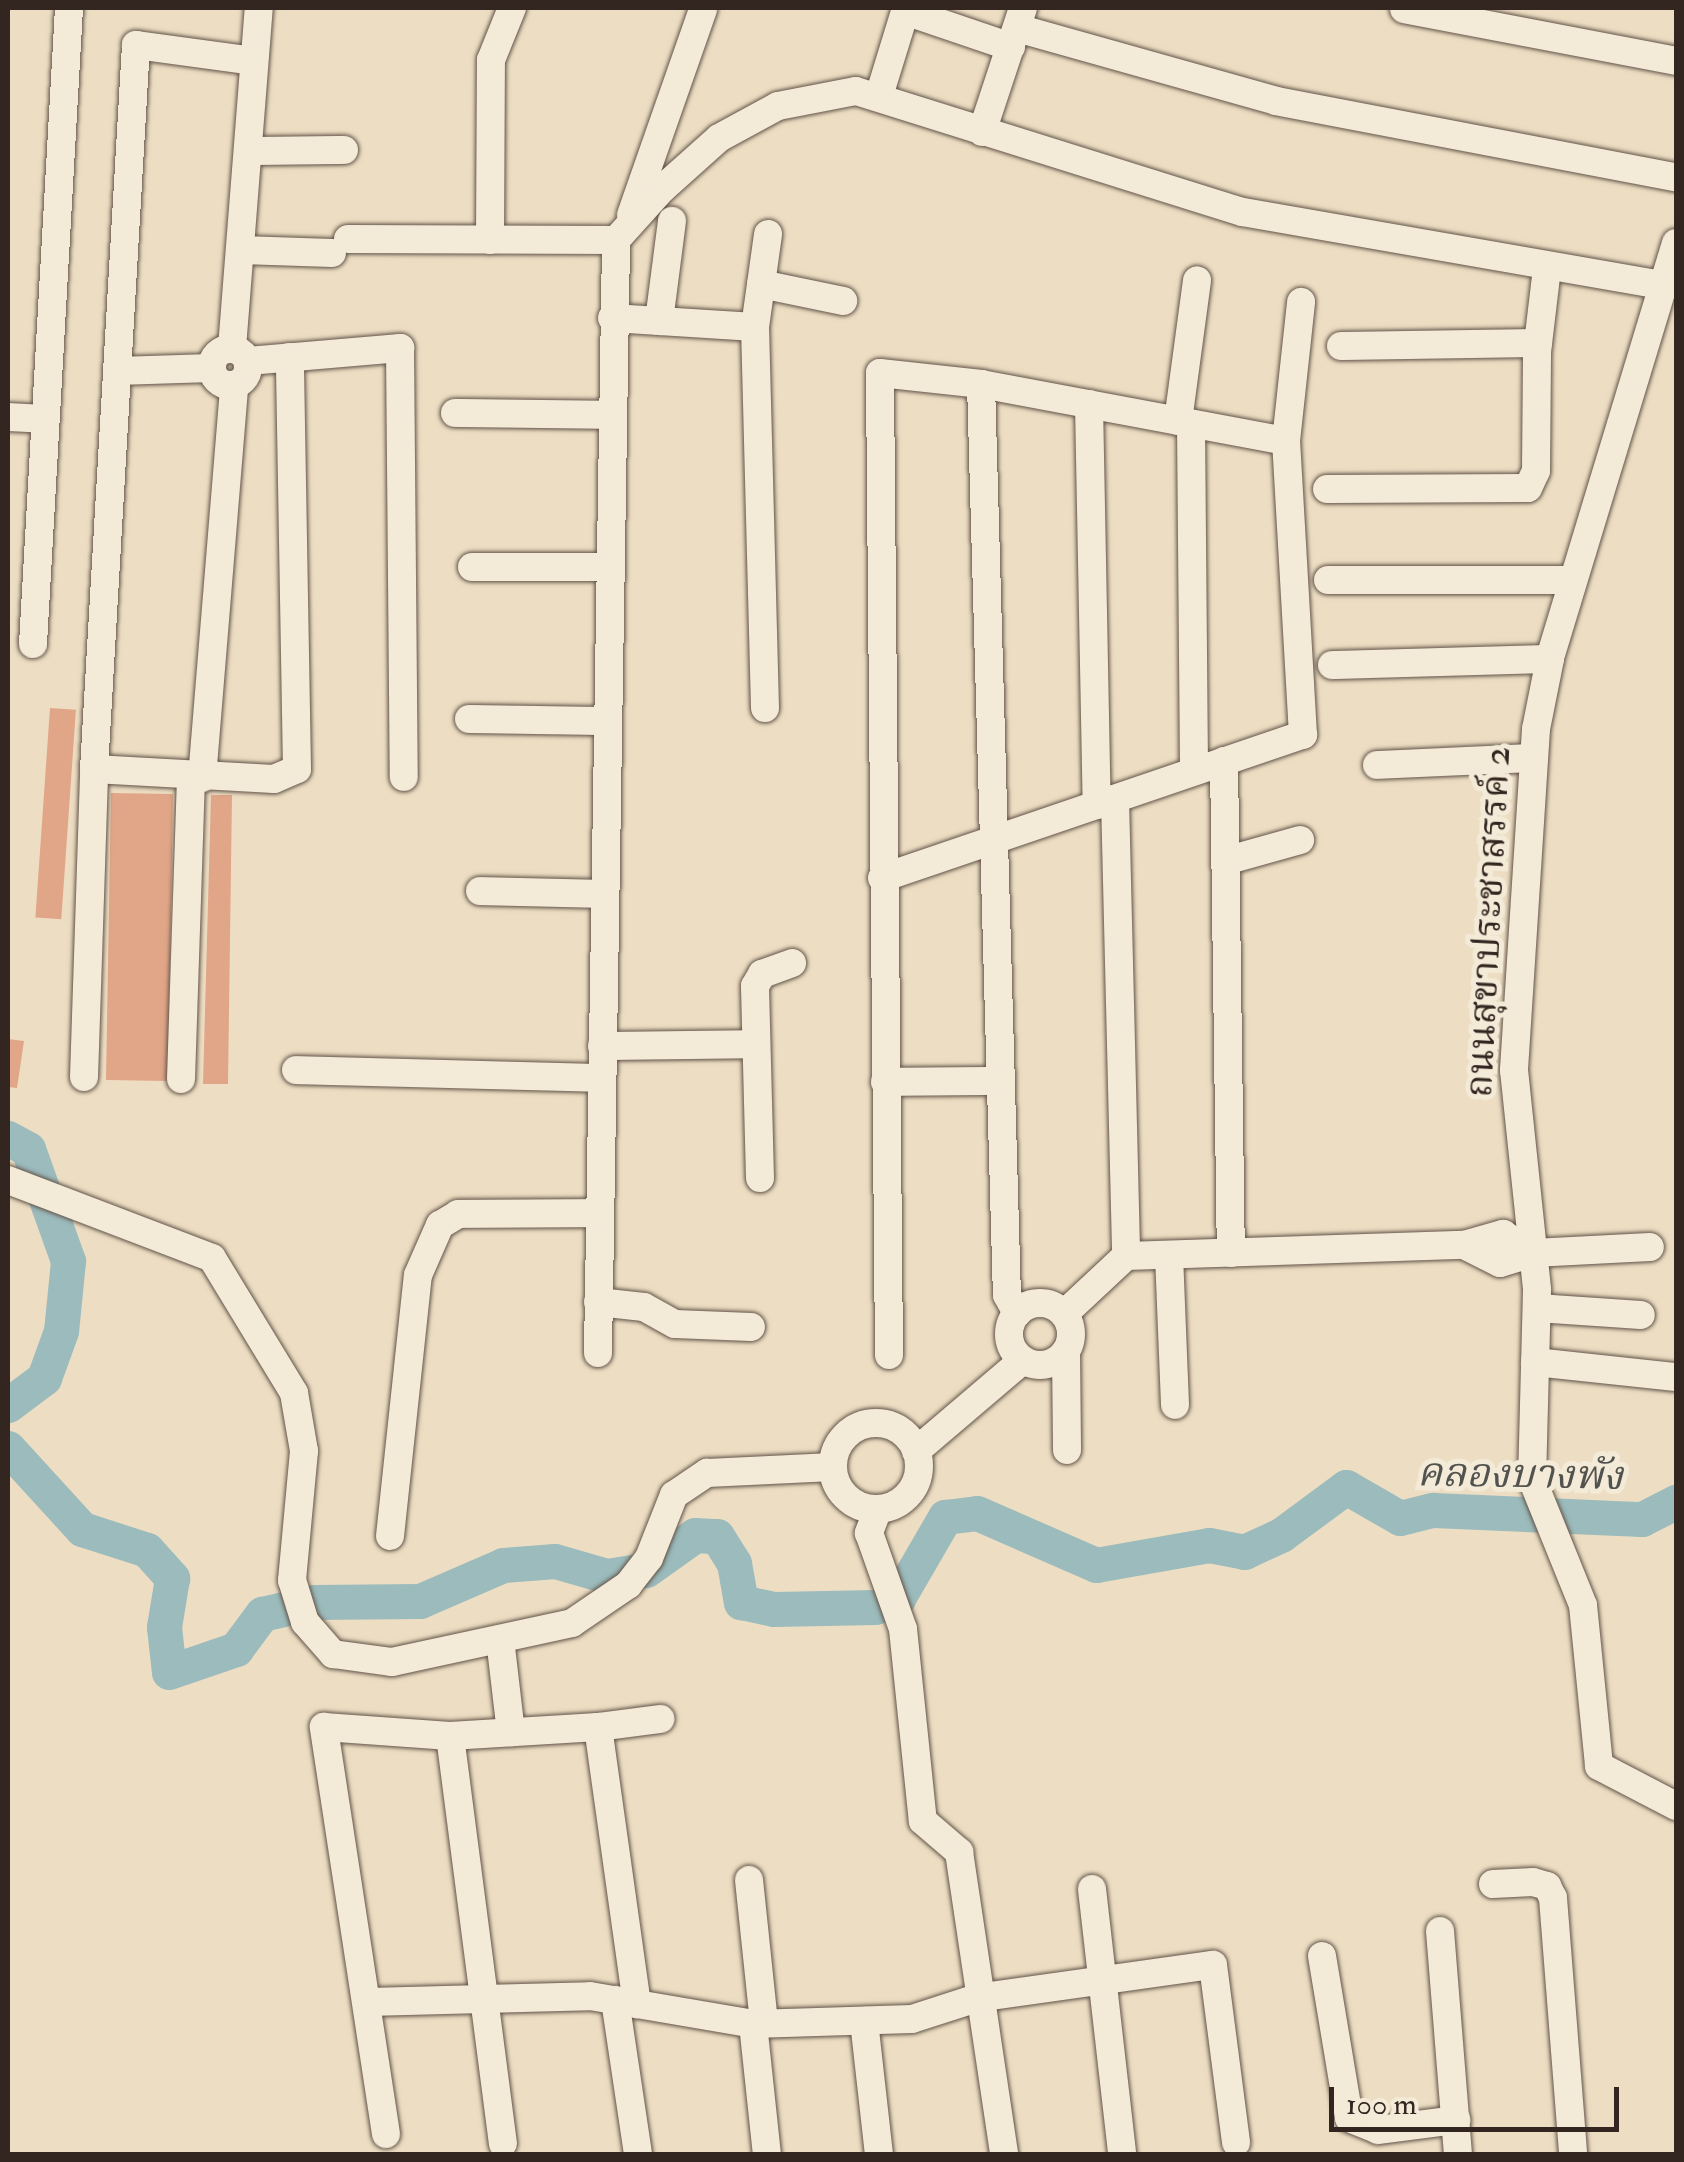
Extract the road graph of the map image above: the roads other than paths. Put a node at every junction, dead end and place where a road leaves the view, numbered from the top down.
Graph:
1 (69, 8) edge
2 (258, 8) edge
3 (512, 8) edge
4 (703, 9) edge
5 (906, 9) edge
6 (1404, 9) edge
7 (1017, 28) edge
8 (254, 61) junction
9 (1676, 61) edge
10 (878, 96) junction
11 (982, 132) junction
12 (248, 150) junction
13 (344, 150) dead end
14 (1676, 177) edge
15 (672, 221) dead end
16 (621, 234) junction
17 (768, 234) dead end
18 (490, 240) junction
19 (241, 250) junction
20 (1672, 263) edge
21 (1547, 268) junction
22 (1197, 280) dead end
23 (761, 284) junction
24 (844, 301) dead end
25 (1301, 302) dead end
26 (612, 318) junction
27 (659, 321) junction
28 (755, 328) junction
29 (1538, 342) junction
30 (1342, 346) dead end
31 (290, 356) junction
32 (231, 365) junction
33 (117, 372) junction
34 (981, 384) junction
35 (1089, 404) junction
36 (455, 413) dead end
37 (610, 415) junction
38 (8, 417) edge
39 (44, 418) junction
40 (1184, 422) junction
41 (1286, 441) junction
42 (1327, 490) dead end
43 (472, 566) dead end
44 (606, 567) junction
45 (1328, 580) dead end
46 (1571, 580) junction
47 (34, 644) dead end
48 (1550, 658) junction
49 (1332, 665) dead end
50 (765, 708) dead end
51 (469, 719) dead end
52 (604, 721) junction
53 (1534, 758) junction
54 (1224, 762) junction
55 (1377, 765) dead end
56 (94, 769) junction
57 (1194, 772) junction
58 (196, 777) junction
59 (404, 777) dead end
60 (1106, 802) junction
61 (994, 840) junction
62 (1300, 840) dead end
63 (1225, 861) junction
64 (882, 878) junction
65 (480, 891) dead end
66 (602, 894) junction
67 (792, 964) dead end
68 (755, 1044) junction
69 (602, 1046) junction
70 (296, 1070) dead end
71 (84, 1077) dead end
72 (602, 1078) junction
73 (181, 1079) dead end
74 (1001, 1081) junction
75 (885, 1082) junction
76 (760, 1178) dead end
77 (8, 1180) edge
78 (599, 1213) junction
79 (1650, 1247) dead end
80 (1231, 1253) junction
81 (1532, 1253) junction
82 (1169, 1255) junction
83 (1126, 1256) junction
84 (598, 1302) junction
85 (1537, 1308) junction
86 (1017, 1313) junction
87 (1064, 1314) junction
88 (1641, 1316) dead end
89 (751, 1327) dead end
90 (1066, 1351) junction
91 (598, 1353) dead end
92 (1017, 1353) junction
93 (889, 1355) dead end
94 (1535, 1362) junction
95 (1676, 1377) edge
96 (1176, 1406) dead end
97 (912, 1444) junction
98 (1067, 1450) dead end
99 (833, 1467) junction
100 (878, 1508) junction
101 (390, 1536) dead end
102 (500, 1638) junction
103 (660, 1718) dead end
104 (598, 1727) junction
105 (511, 1732) junction
106 (450, 1736) junction
107 (1676, 1806) edge
108 (749, 1880) dead end
109 (1493, 1884) dead end
110 (1092, 1888) dead end
111 (1440, 1931) dead end
112 (1322, 1956) dead end
113 (1100, 1981) junction
114 (487, 1998) junction
115 (977, 1998) junction
116 (368, 2002) junction
117 (626, 2002) junction
118 (864, 2020) junction
119 (758, 2023) junction
120 (1456, 2120) junction
121 (386, 2134) dead end
122 (1236, 2143) dead end
123 (504, 2144) dead end
124 (638, 2154) edge
125 (767, 2154) edge
126 (879, 2154) edge
127 (1004, 2154) edge
128 (1122, 2154) edge
129 (1458, 2154) edge
130 (1573, 2154) edge

1 - 39 street
2 - 8 street
3 - 18 street
4 - 16 street
5 - 7 street
5 - 10 street
6 - 9 street
7 - 11 street
7 - 14 street
8 - 12 street
8 - 33 street
10 - 11 street
10 - 16 street
11 - 21 street
12 - 13 street
12 - 19 street
15 - 27 street
16 - 18 street
16 - 26 street
17 - 23 street
18 - 19 street
19 - 32 street
20 - 21 street
20 - 46 street, ถนนสุขาประชาสรรค์ 2
21 - 29 street
22 - 40 street
23 - 24 street
23 - 28 street
25 - 41 street
26 - 27 street
26 - 37 street
27 - 28 street
28 - 50 street
29 - 30 street
29 - 42 street
31 - 32 street
31 - 58 street
31 - 59 street
32 - 33 street
32 - 58 street
33 - 56 street
34 - 35 street
34 - 61 street
34 - 64 street
35 - 40 street
35 - 60 street
36 - 37 street
37 - 44 street
38 - 39 street
39 - 47 street
40 - 41 street
40 - 57 street
41 - 54 street
43 - 44 street
44 - 52 street
45 - 46 street
46 - 48 street, ถนนสุขาประชาสรรค์ 2
48 - 49 street
48 - 53 street, ถนนสุขาประชาสรรค์ 2
51 - 52 street
52 - 66 street
53 - 55 street
53 - 81 street, ถนนสุขาประชาสรรค์ 2
54 - 57 street
54 - 63 street
56 - 58 street
56 - 71 street
57 - 60 street
58 - 73 street
60 - 61 street
60 - 83 street
61 - 64 street
61 - 74 street
62 - 63 street
63 - 80 street
64 - 75 street
65 - 66 street
66 - 69 street
67 - 68 street
68 - 69 street
68 - 76 street
69 - 72 street
70 - 72 street
72 - 78 street
74 - 75 street
74 - 86 street
75 - 93 street
77 - 102 street
78 - 84 street
78 - 101 street
79 - 81 street
80 - 81 street
80 - 82 street
81 - 85 street, ถนนสุขาประชาสรรค์ 2
82 - 83 street
82 - 96 street
83 - 87 street
84 - 89 street
84 - 91 street
85 - 88 street
85 - 94 street, ถนนสุขาประชาสรรค์ 2
86 - 87 street
86 - 92 street
87 - 90 street
90 - 92 street
90 - 98 street
92 - 97 street
94 - 95 street
94 - 107 street, ถนนสุขาประชาสรรค์ 2
97 - 99 street
97 - 100 street
99 - 100 street
99 - 102 street
100 - 115 street
102 - 105 street
103 - 104 street
104 - 105 street
104 - 117 street
105 - 106 street
106 - 114 street
106 - 116 street
108 - 119 street
109 - 130 street
110 - 113 street
111 - 120 street
112 - 120 street
113 - 115 street
113 - 122 street
113 - 128 street
114 - 116 street
114 - 117 street
114 - 123 street
115 - 118 street
115 - 127 street
116 - 121 street
117 - 119 street
117 - 124 street
118 - 119 street
118 - 126 street
119 - 125 street
120 - 129 street

